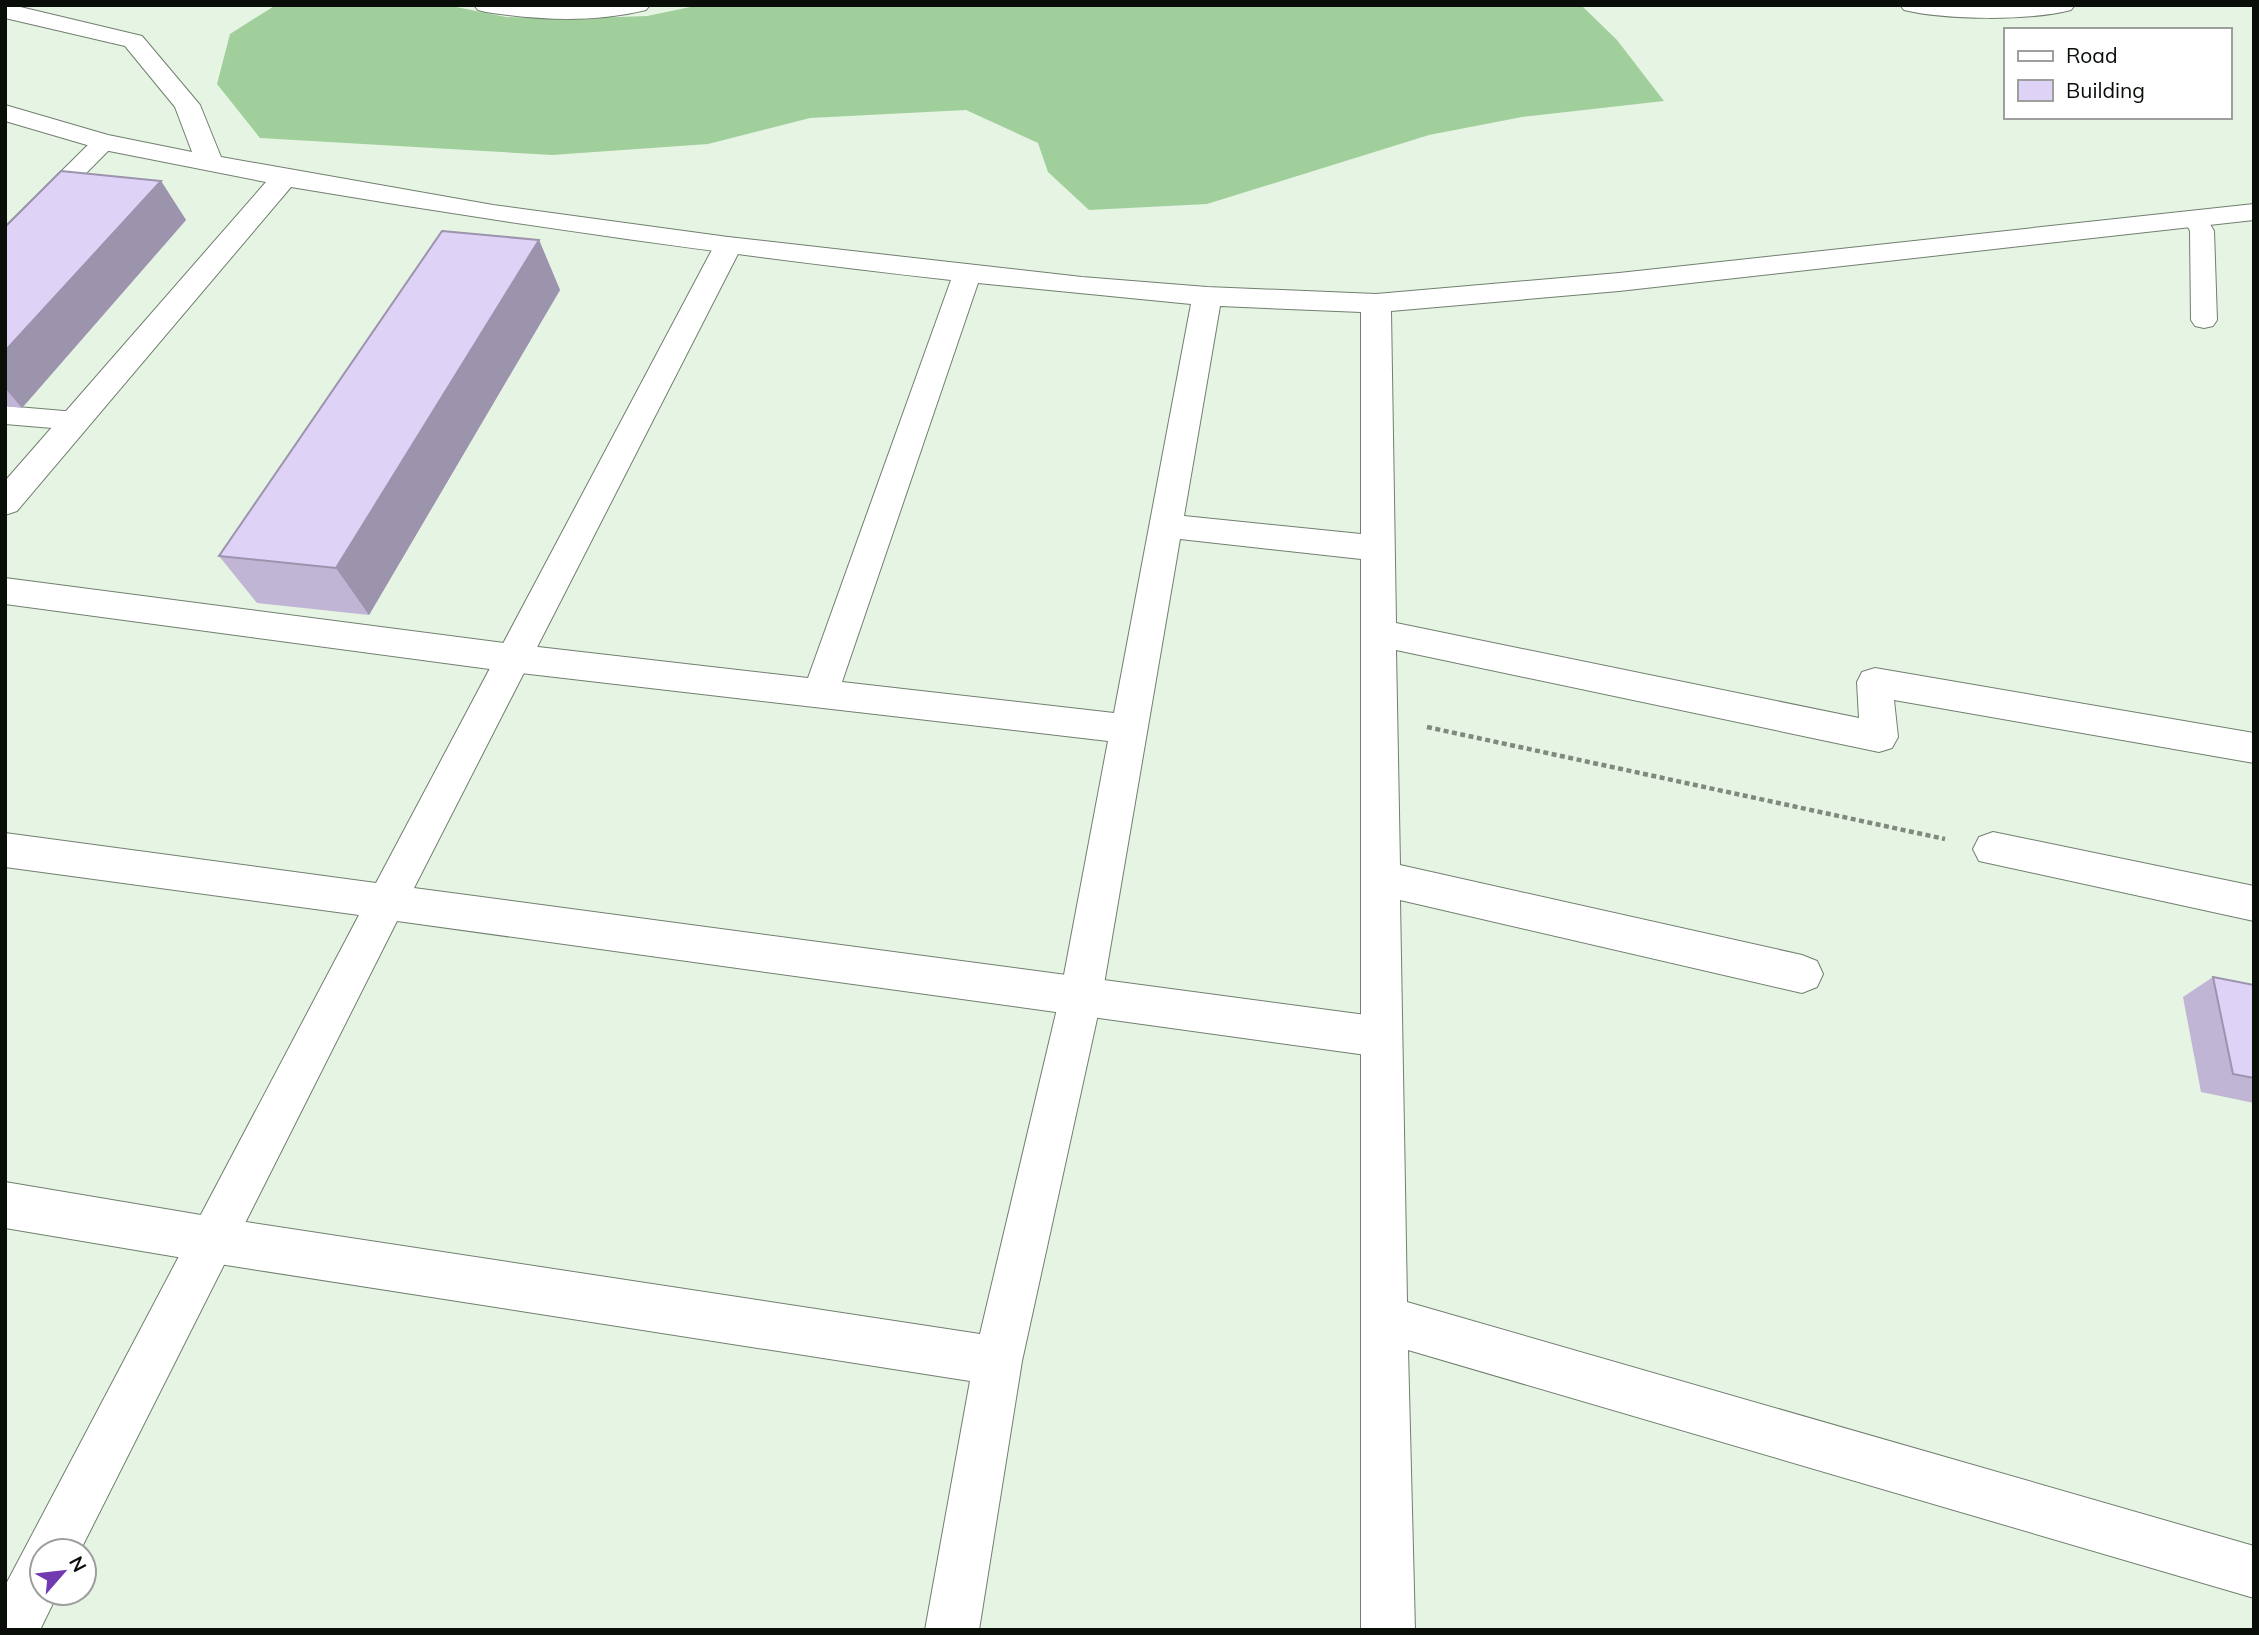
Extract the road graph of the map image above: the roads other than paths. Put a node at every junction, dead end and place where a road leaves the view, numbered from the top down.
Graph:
1 (486, 5) edge
2 (638, 5) edge
3 (1912, 5) edge
4 (2063, 5) edge
5 (16, 10) edge
6 (5, 113) edge
7 (104, 142) junction
8 (210, 163) junction
9 (284, 178) junction
10 (2254, 212) edge
11 (2196, 219) junction
12 (5, 241) edge
13 (728, 246) junction
14 (967, 274) junction
15 (1208, 296) junction
16 (1376, 303) junction
17 (2204, 320) dead end
18 (5, 415) edge
19 (76, 421) junction
20 (5, 503) edge
21 (1167, 526) junction
22 (1376, 548) junction
23 (5, 591) edge
24 (1377, 633) junction
25 (512, 658) junction
26 (821, 691) junction
27 (1128, 729) junction
28 (2254, 748) edge
29 (1993, 849) road end
30 (5, 850) edge
31 (1379, 878) junction
32 (385, 902) junction
33 (2254, 904) edge
34 (1802, 974) dead end
35 (1081, 996) junction
36 (1381, 1037) junction
37 (5, 1205) edge
38 (213, 1240) junction
39 (1383, 1319) junction
40 (998, 1361) junction
41 (59, 1537) edge
42 (2254, 1572) edge
43 (28, 1597) edge
44 (11, 1630) edge
45 (952, 1630) edge
46 (1388, 1630) edge

1 - 2 street
3 - 4 street
5 - 8 street
6 - 7 street
7 - 8 street
7 - 12 lane
8 - 9 street
9 - 13 street
9 - 19 street
10 - 11 street
11 - 16 street
11 - 17 lane
13 - 14 street
13 - 25 street
14 - 15 street
14 - 26 street
15 - 16 street
15 - 21 street
16 - 22 street
18 - 19 lane
19 - 20 street
21 - 22 street
21 - 27 street
22 - 24 street
23 - 25 street
24 - 28 street
24 - 31 street
25 - 26 street
25 - 32 street
26 - 27 street
27 - 35 street
29 - 33 street
30 - 32 street
31 - 34 street
31 - 36 street
32 - 35 street
32 - 38 street
35 - 36 street
35 - 40 street
36 - 39 street
37 - 38 street
38 - 40 street
38 - 41 street
39 - 42 street
39 - 46 street
40 - 45 street
43 - 44 street

